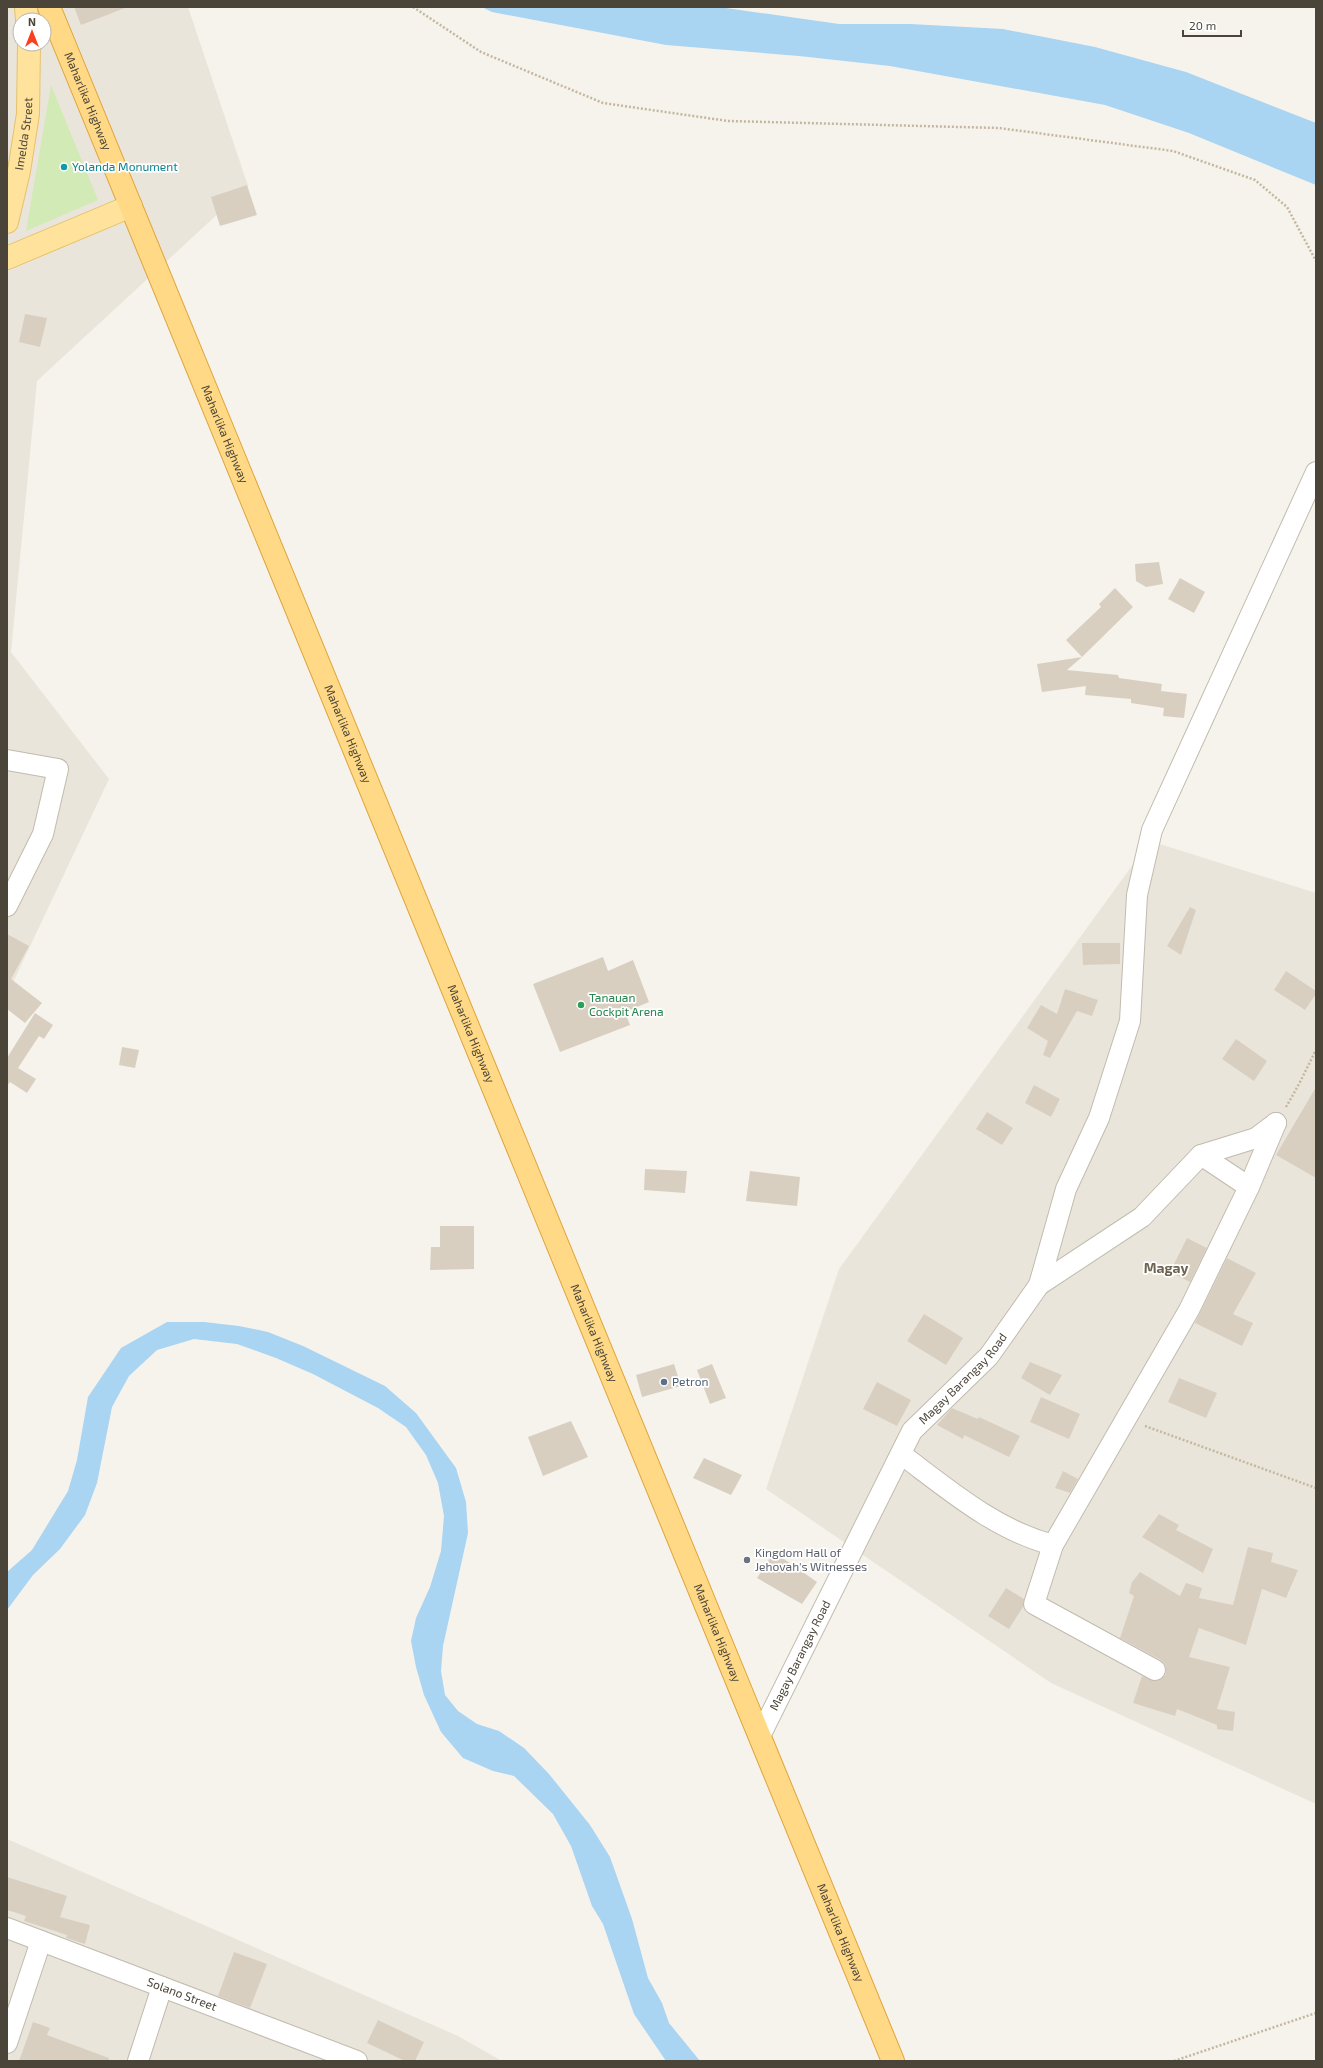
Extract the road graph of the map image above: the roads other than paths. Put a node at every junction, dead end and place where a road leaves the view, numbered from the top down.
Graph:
1 (49, 7) edge
2 (29, 52) edge
3 (131, 206) junction
4 (7, 222) edge
5 (7, 258) edge
6 (1316, 472) edge
7 (7, 760) edge
8 (7, 906) edge
9 (1201, 1155) junction
10 (1249, 1187) junction
11 (1039, 1285) junction
12 (901, 1454) junction
13 (1053, 1545) junction
14 (1155, 1670) dead end
15 (760, 1736) junction
16 (7, 1928) edge
17 (42, 1941) junction
18 (162, 1987) junction
19 (7, 2043) edge
20 (138, 2061) edge
21 (357, 2061) edge
22 (893, 2061) edge

1 - 3 highway, Maharlika Highway
2 - 4 main road, Imelda Street
3 - 5 main road
3 - 15 highway, Maharlika Highway
6 - 11 street
7 - 8 street
9 - 10 street
9 - 10 street, Magay Barangay Road
9 - 11 street, Magay Barangay Road
10 - 13 street
11 - 12 street, Magay Barangay Road
12 - 13 street
12 - 15 street, Magay Barangay Road
13 - 14 street
15 - 22 highway, Maharlika Highway
16 - 17 street, Solano Street
17 - 18 street, Solano Street
17 - 19 street
18 - 20 street
18 - 21 street, Solano Street

